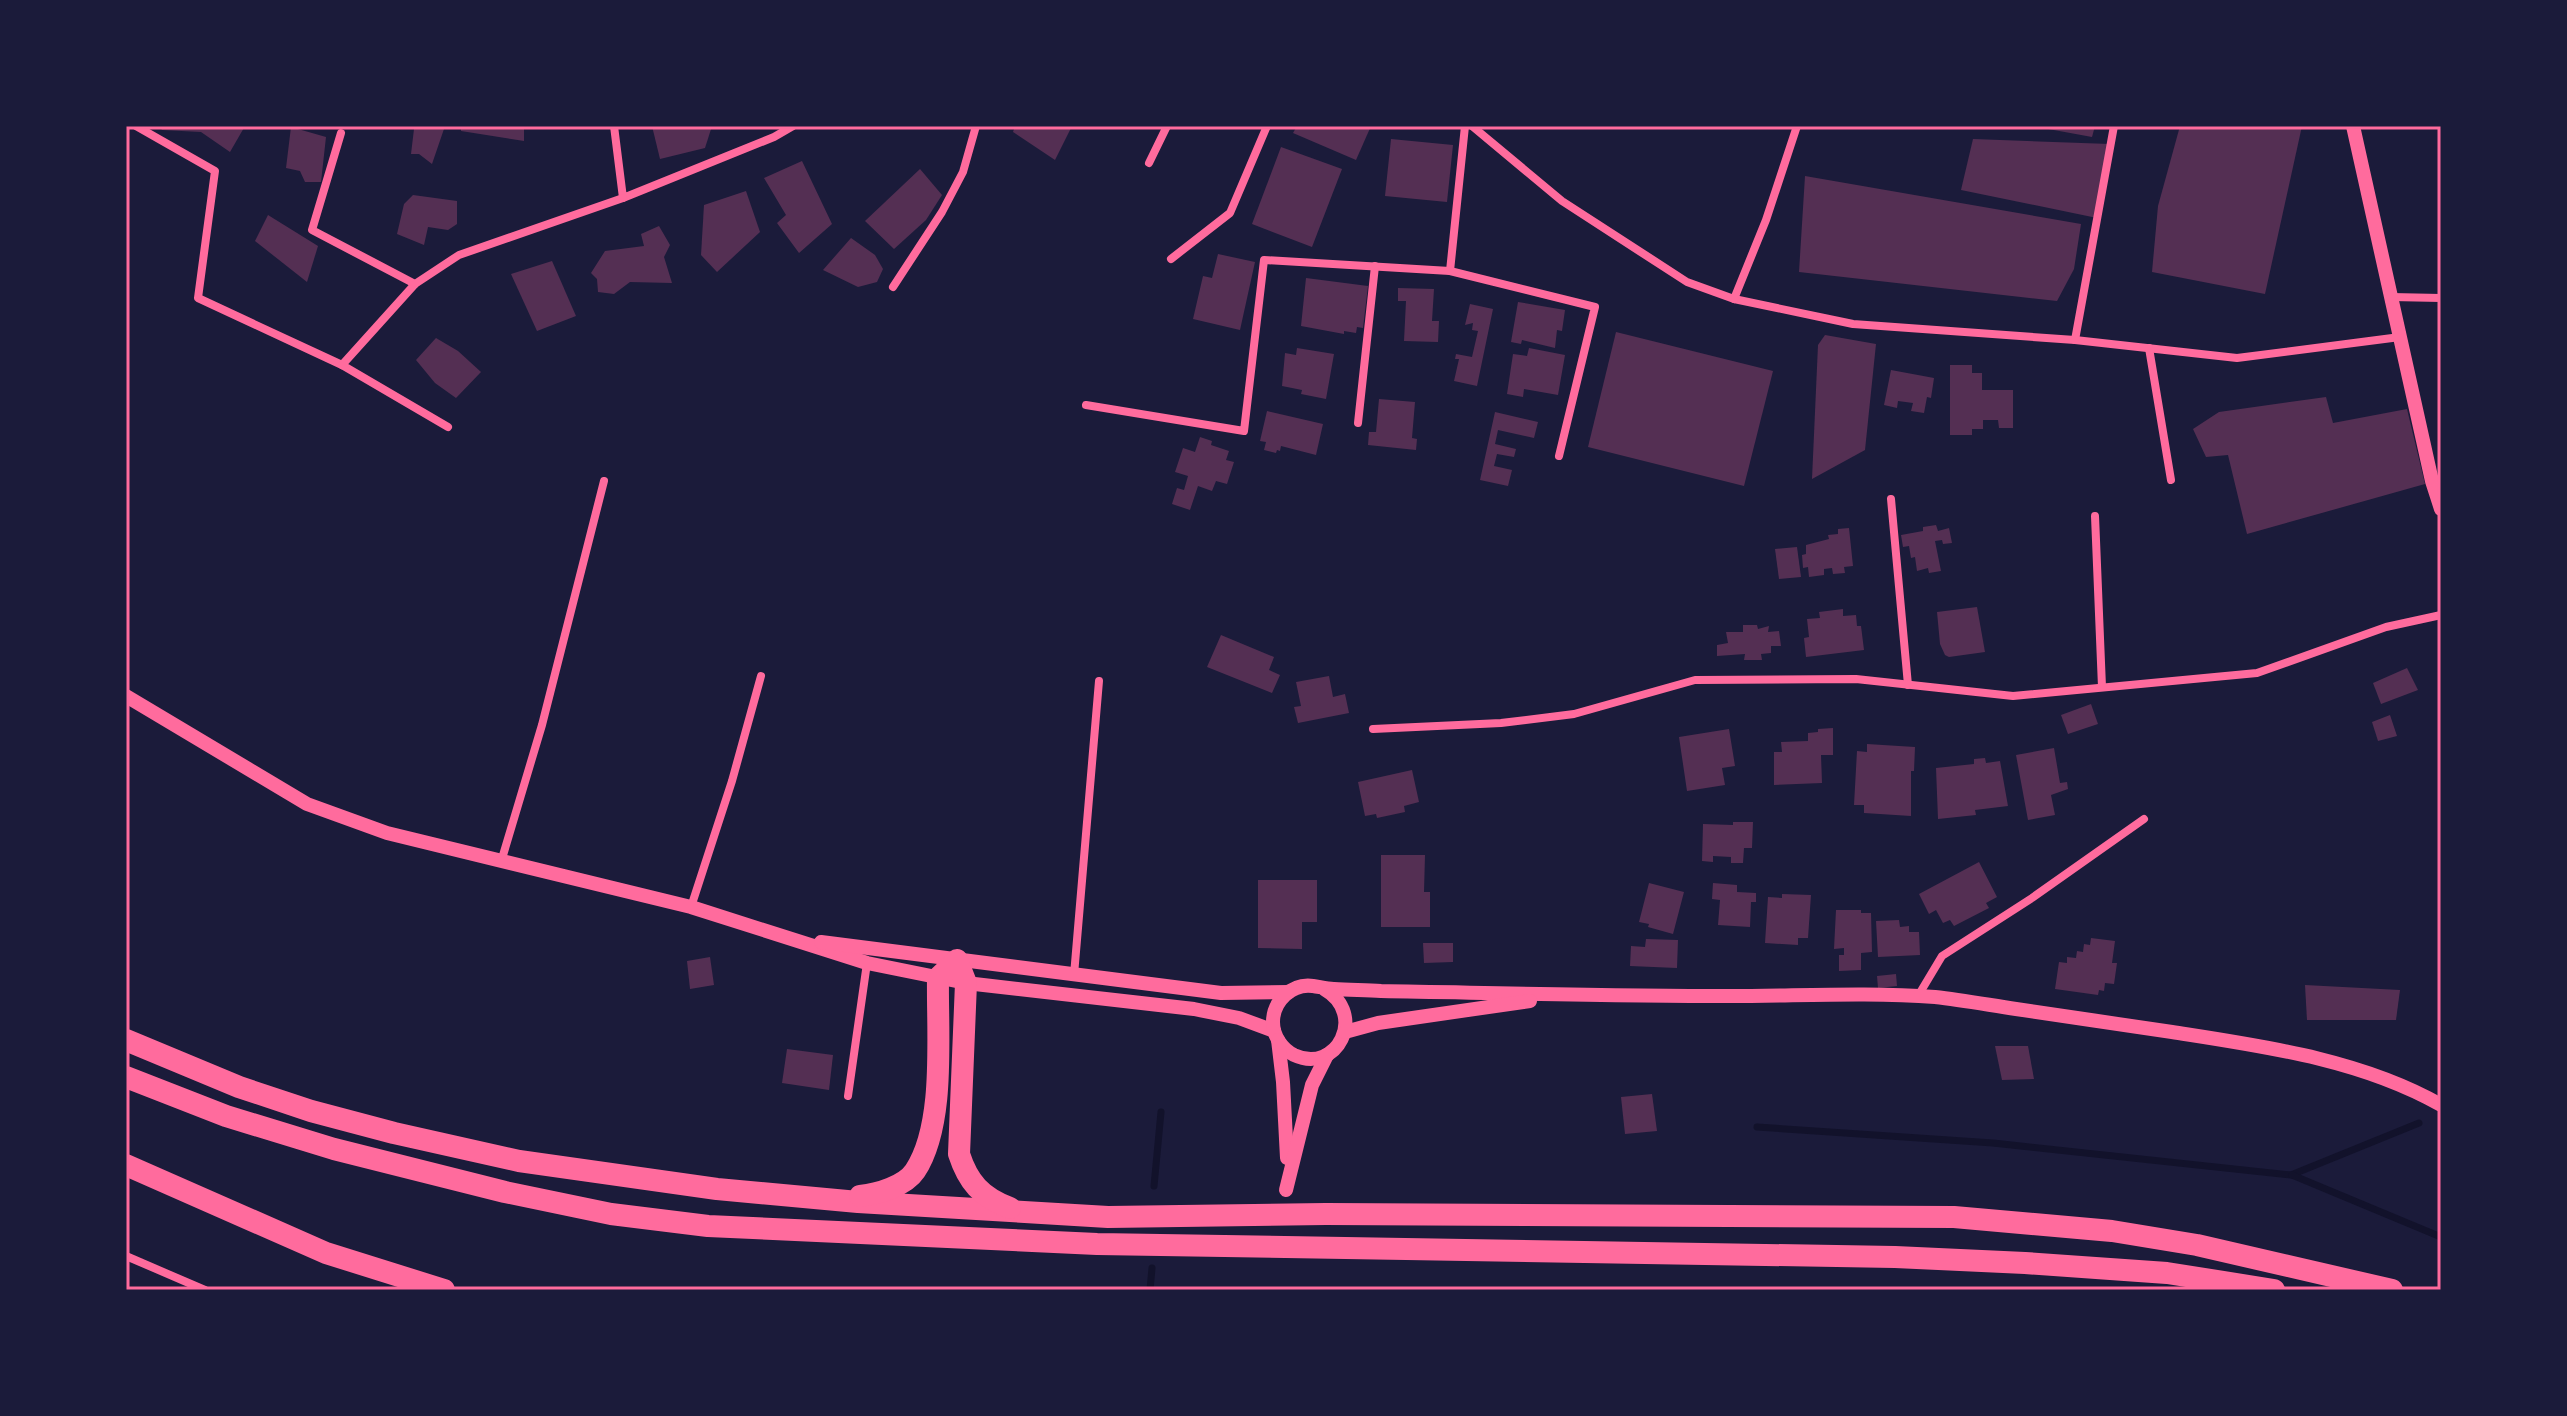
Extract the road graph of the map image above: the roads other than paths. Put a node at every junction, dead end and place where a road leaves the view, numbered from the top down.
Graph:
1 (136, 126) edge
2 (614, 126) edge
3 (793, 126) edge
4 (976, 126) edge
5 (1167, 126) edge
6 (1267, 126) edge
7 (1465, 126) edge
8 (1472, 126) edge
9 (1797, 126) edge
10 (2114, 126) edge
11 (2353, 126) edge
12 (341, 133) dead end
13 (1149, 163) dead end
14 (623, 198) junction
15 (1171, 259) dead end
16 (1375, 266) junction
17 (1450, 271) junction
18 (415, 284) junction
19 (893, 287) dead end
20 (2391, 297) junction
21 (2441, 298) edge
22 (1734, 299) junction
23 (2400, 337) junction
24 (2075, 340) junction
25 (2149, 348) junction
26 (342, 365) junction
27 (1086, 405) dead end
28 (1358, 423) dead end
29 (448, 427) dead end
30 (1559, 456) dead end
31 (2171, 480) dead end
32 (604, 481) dead end
33 (1891, 499) dead end
34 (2441, 509) edge
35 (2095, 516) dead end
36 (2441, 615) edge
37 (761, 676) dead end
38 (1099, 681) dead end
39 (1908, 685) junction
40 (2102, 687) junction
41 (126, 696) edge
42 (1373, 729) dead end
43 (2144, 819) dead end
44 (501, 862) junction
45 (691, 907) junction
46 (785, 937) junction
47 (957, 960) junction
48 (867, 963) junction
49 (1074, 975) junction
50 (938, 978) junction
51 (966, 983) junction
52 (1324, 989) junction
53 (1289, 992) junction
54 (1570, 995) junction
55 (1918, 997) junction
56 (1345, 1032) junction
57 (1276, 1036) junction
58 (126, 1040) edge
59 (1327, 1055) junction
60 (126, 1077) edge
61 (848, 1096) dead end
62 (2441, 1105) edge
63 (126, 1165) edge
64 (824, 1199) junction
65 (1018, 1211) junction
66 (126, 1256) edge
67 (205, 1290) edge
68 (444, 1290) edge
69 (2274, 1290) edge
70 (2392, 1290) edge

1 - 26 street
2 - 14 street
3 - 14 street
4 - 19 street
5 - 13 street
6 - 15 street
7 - 17 street
8 - 22 street
9 - 22 street
10 - 24 street
11 - 20 street
12 - 18 street
14 - 18 street
16 - 17 street
16 - 27 street
16 - 28 street
17 - 30 street
18 - 26 street
20 - 21 street
20 - 23 street
22 - 24 street
23 - 25 street
23 - 34 street
24 - 25 street
25 - 31 street
26 - 29 street
32 - 44 street
33 - 39 street
35 - 40 street
36 - 40 street
37 - 45 street
38 - 49 street
39 - 40 street
39 - 42 street
41 - 44 street
43 - 55 street
44 - 45 street
45 - 46 street
46 - 47 street
46 - 48 street
47 - 49 street
47 - 50 highway
47 - 51 highway
48 - 50 street
48 - 61 street
49 - 53 street
50 - 51 street
50 - 64 highway
51 - 57 street
51 - 65 highway
52 - 53 street
52 - 54 street
52 - 56 street
53 - 57 street
54 - 55 street
54 - 56 street
55 - 62 street
56 - 59 street
57 - 59 street
57 - 59 street
58 - 64 highway
60 - 69 highway
63 - 68 highway
64 - 65 highway
65 - 70 highway
66 - 67 street

